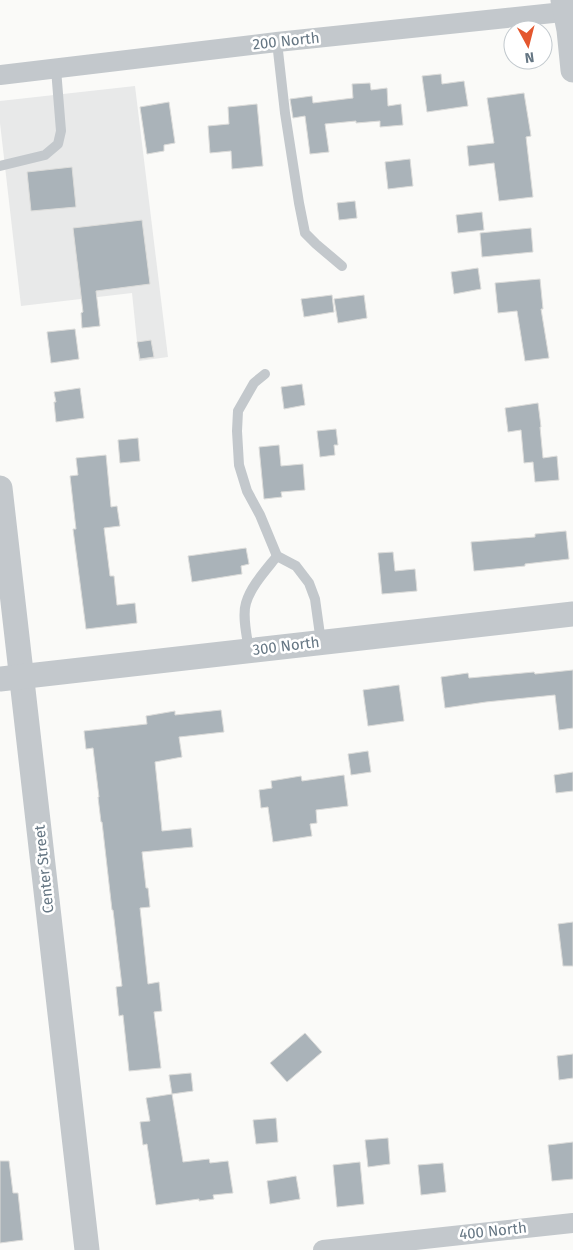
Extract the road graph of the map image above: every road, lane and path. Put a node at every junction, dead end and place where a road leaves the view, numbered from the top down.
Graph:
1 (567, 8) edge
2 (277, 42) junction
3 (56, 69) junction
4 (573, 70) edge
5 (0, 75) edge
6 (0, 166) edge
7 (342, 266) dead end
8 (265, 374) dead end
9 (0, 488) edge
10 (277, 556) junction
11 (573, 614) edge
12 (321, 642) junction
13 (249, 651) junction
14 (11, 678) edge
15 (573, 1223) edge
16 (87, 1250) edge
17 (323, 1250) edge

1 - 2 street, 200 North
1 - 4 street
2 - 3 street, 200 North
2 - 7 lane
3 - 5 street, 200 North
3 - 6 lane
8 - 10 lane
9 - 14 street, Center Street
10 - 12 lane
10 - 13 lane
11 - 12 street, 300 North
12 - 13 street, 300 North
13 - 14 street, 300 North
14 - 16 street, Center Street
15 - 17 street, 400 North

